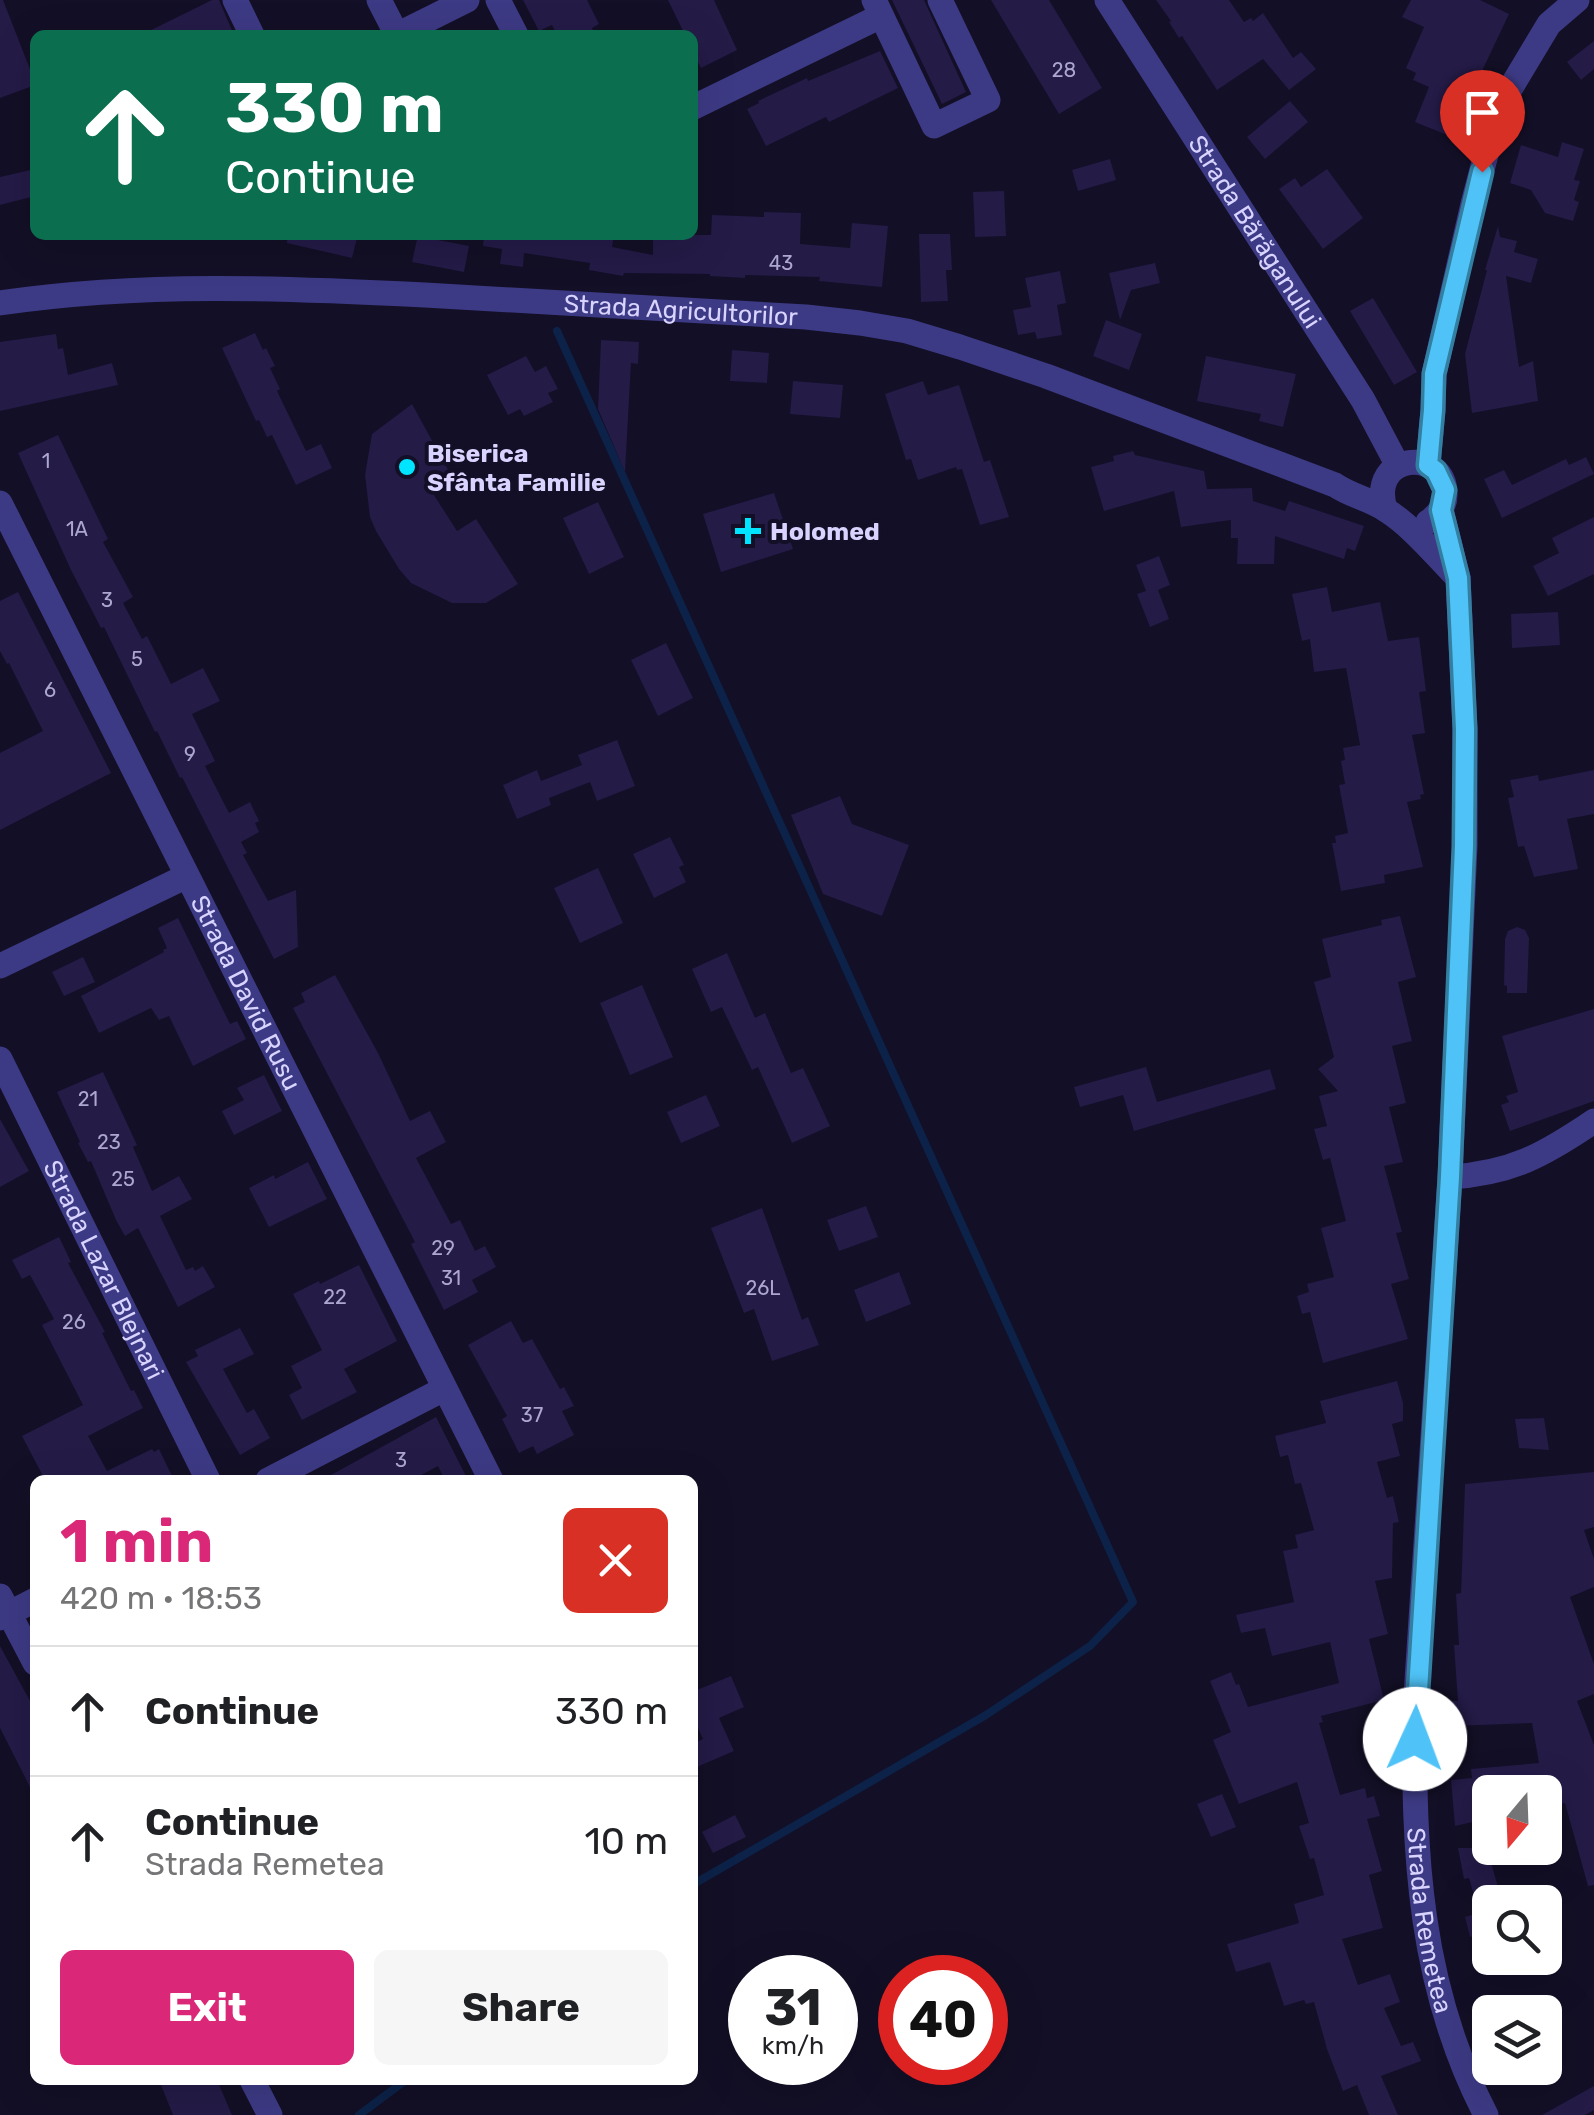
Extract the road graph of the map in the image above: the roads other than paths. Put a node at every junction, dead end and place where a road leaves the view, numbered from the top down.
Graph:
1 (235, 0) edge
2 (378, 0) edge
3 (467, 0) edge
4 (498, 0) edge
5 (940, 0) edge
6 (1106, 0) edge
7 (1578, 0) edge
8 (878, 8) edge
9 (250, 30) edge
10 (394, 30) edge
11 (407, 30) edge
12 (513, 30) edge
13 (698, 105) edge
14 (0, 303) edge
15 (1428, 465) junction
16 (1392, 471) junction
17 (1335, 484) junction
18 (0, 503) edge
19 (1441, 510) junction
20 (1395, 517) junction
21 (1458, 578) junction
22 (187, 876) junction
23 (0, 966) edge
24 (0, 1059) edge
25 (1594, 1121) edge
26 (1450, 1177) junction
27 (444, 1390) junction
28 (206, 1475) edge
29 (278, 1475) edge
30 (488, 1475) edge
31 (30, 1601) edge
32 (3, 1609) edge
33 (30, 1655) edge
34 (255, 2085) edge
35 (270, 2115) edge
36 (1486, 2115) edge

1 - 9 street
2 - 10 street
3 - 11 street
4 - 12 street
5 - 8 street
6 - 16 street, Strada Bărăganului
7 - 15 street
8 - 13 street
14 - 17 street, Strada Agricultorilor
15 - 16 street
15 - 19 street
16 - 17 street, Strada Agricultorilor
16 - 20 street
17 - 20 street, Strada Agricultorilor
18 - 22 street, Strada David Rusu
19 - 20 street
19 - 21 street, Strada Remetea
20 - 21 street
21 - 26 street, Strada Remetea
22 - 23 street
22 - 27 street, Strada David Rusu
24 - 28 street, Strada Lazar Blejnari
25 - 26 street
26 - 36 street, Strada Remetea
27 - 29 street
27 - 30 street, Strada David Rusu
31 - 32 street
32 - 33 street
34 - 35 street

